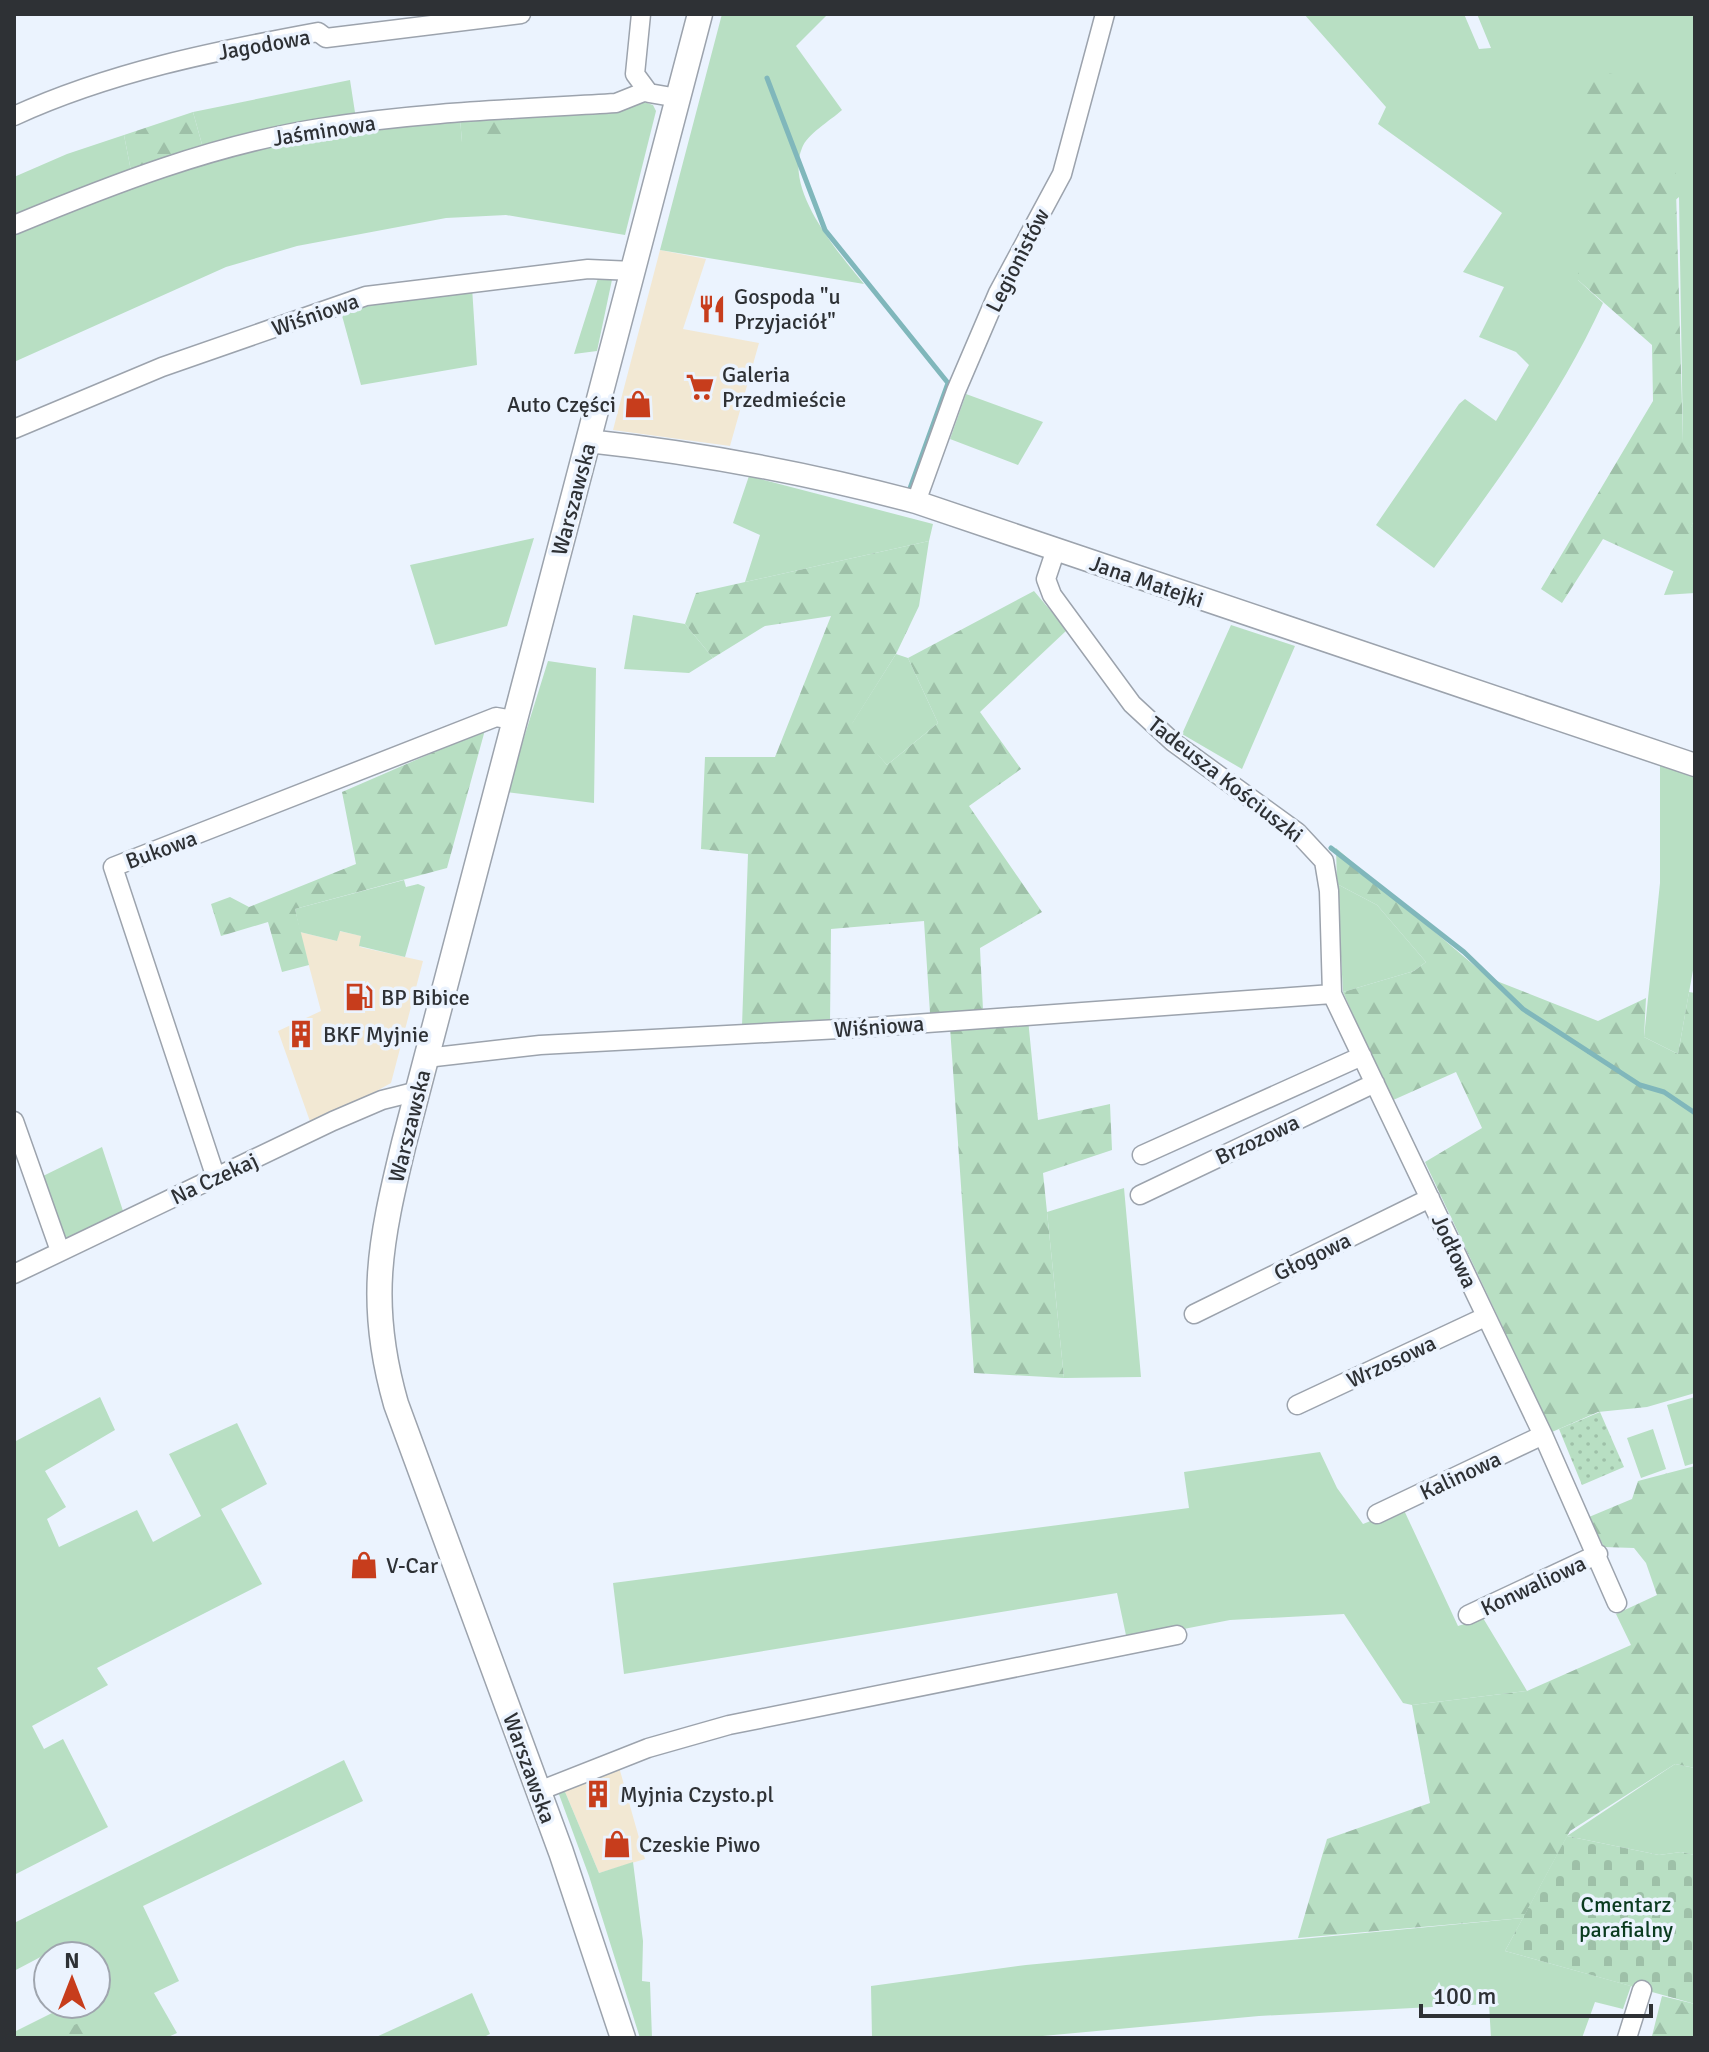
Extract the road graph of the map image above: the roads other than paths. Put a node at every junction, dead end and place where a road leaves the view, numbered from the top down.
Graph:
1 (521, 14) edge
2 (641, 14) edge
3 (700, 14) edge
4 (1105, 14) edge
5 (646, 91) junction
6 (678, 98) junction
7 (14, 116) edge
8 (14, 225) edge
9 (633, 271) junction
10 (14, 429) edge
11 (588, 441) junction
12 (916, 502) junction
13 (1056, 549) junction
14 (514, 720) junction
15 (1695, 765) edge
16 (1329, 891) joint
17 (1332, 994) junction
18 (1362, 1056) junction
19 (426, 1058) junction
20 (1375, 1083) junction
21 (418, 1091) junction
22 (14, 1121) edge
23 (1142, 1155) dead end
24 (216, 1178) junction
25 (1140, 1195) dead end
26 (1430, 1198) junction
27 (60, 1251) junction
28 (14, 1274) edge
29 (1194, 1314) dead end
30 (1485, 1317) junction
31 (1297, 1405) dead end
32 (1543, 1435) junction
33 (1377, 1514) dead end
34 (1598, 1554) junction
35 (1617, 1603) dead end
36 (1468, 1615) dead end
37 (1177, 1635) dead end
38 (539, 1791) junction
39 (1642, 1990) dead end
40 (623, 2038) edge
41 (1627, 2038) edge

1 - 7 street, Jagodowa
2 - 5 street
3 - 6 main road, Warszawska
4 - 12 street, Legionistów
5 - 6 street
5 - 8 street, Jaśminowa
6 - 9 main road, Warszawska
9 - 10 street, Wiśniowa
9 - 11 main road, Warszawska
11 - 12 street, Jana Matejki
11 - 14 main road, Warszawska
12 - 13 street, Jana Matejki
13 - 15 street, Jana Matejki
13 - 16 street, Tadeusza Kościuszki
14 - 19 main road, Warszawska
14 - 24 street, Bukowa
16 - 17 street, Jodłowa
17 - 18 street, Jodłowa
17 - 19 street, Wiśniowa
18 - 20 street, Jodłowa
18 - 23 street, Brzozowa
19 - 21 main road, Warszawska
20 - 25 street, Brzozowa
20 - 26 street, Jodłowa
21 - 24 street, Na Czekaj
21 - 38 main road, Warszawska
22 - 27 street
24 - 27 street, Na Czekaj
26 - 29 street, Głogowa
26 - 30 street, Jodłowa
27 - 28 street, Na Czekaj
30 - 31 street, Wrzosowa
30 - 32 street, Jodłowa
32 - 33 street, Kalinowa
32 - 34 street, Jodłowa
34 - 35 street, Jodłowa
34 - 36 street, Konwaliowa
37 - 38 street
38 - 40 main road, Warszawska
39 - 41 street

